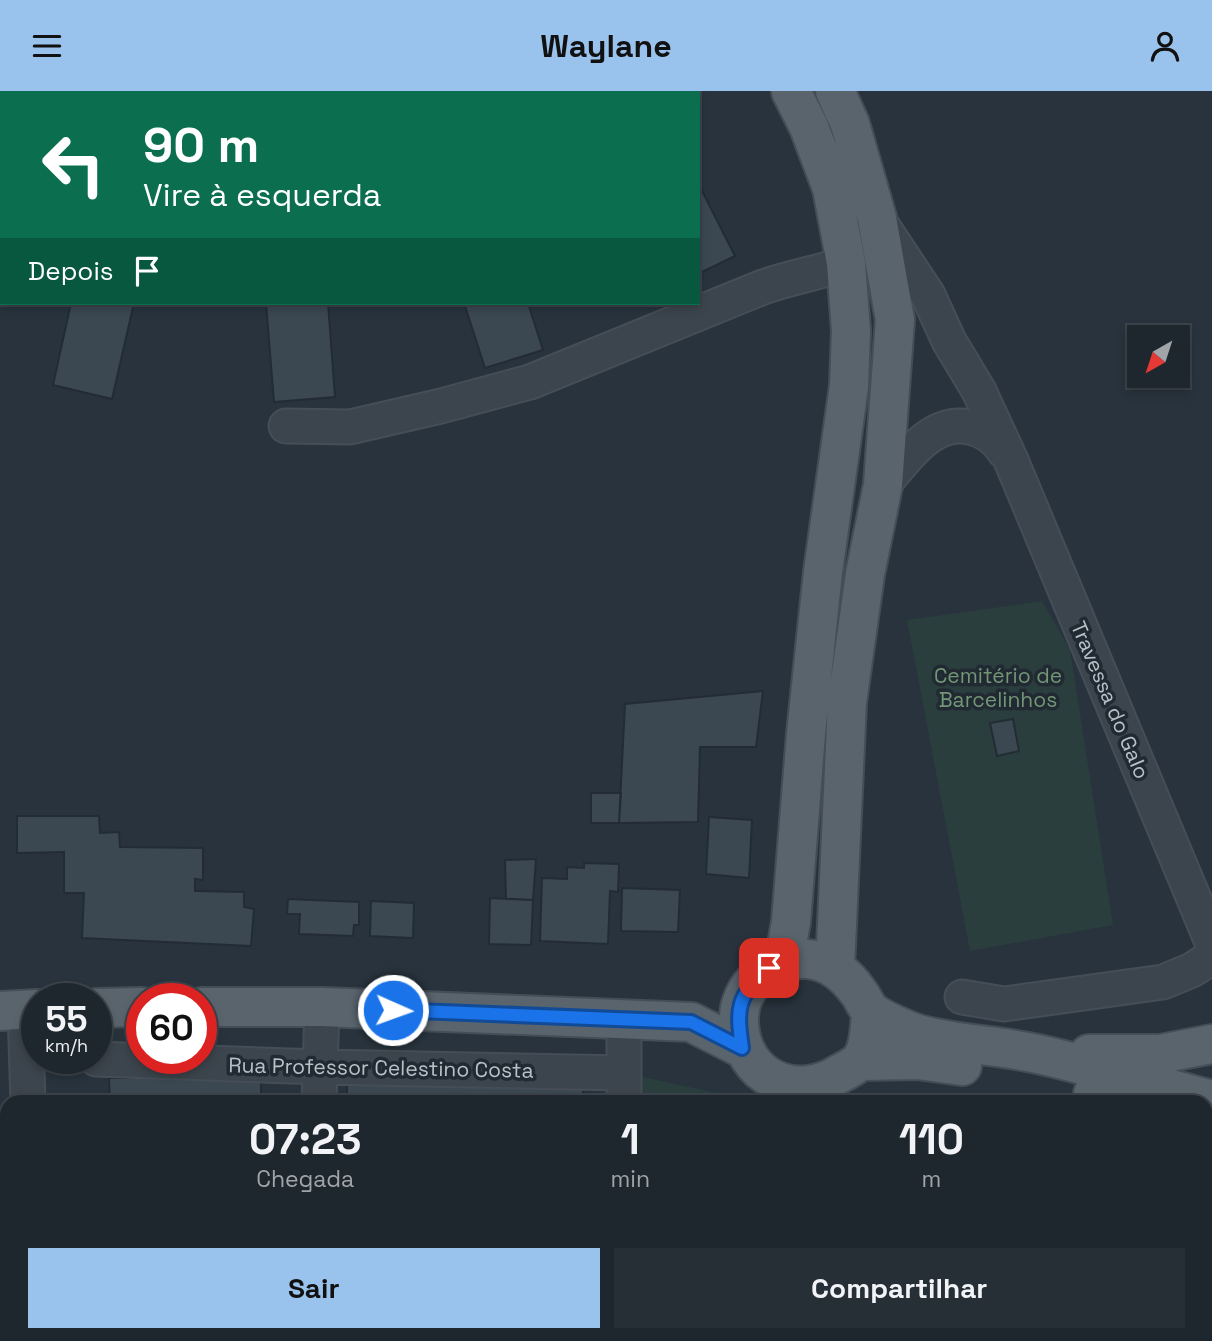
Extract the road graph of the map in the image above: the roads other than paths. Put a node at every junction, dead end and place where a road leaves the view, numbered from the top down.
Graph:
1 (791, 91) edge
2 (835, 91) edge
3 (877, 218) junction
4 (846, 263) junction
5 (286, 426) dead end
6 (1010, 458) junction
7 (883, 485) junction
8 (1212, 942) edge
9 (1212, 957) edge
10 (785, 962) junction
11 (835, 968) junction
12 (962, 997) dead end
13 (740, 1001) junction
14 (217, 1007) edge
15 (322, 1007) junction
16 (871, 1011) junction
17 (624, 1019) junction
18 (691, 1022) junction
19 (1212, 1044) edge
20 (742, 1048) junction
21 (1037, 1054) junction
22 (112, 1060) edge
23 (860, 1061) junction
24 (320, 1067) junction
25 (26, 1074) edge
26 (624, 1088) edge
27 (27, 1095) edge
28 (320, 1095) edge
29 (1084, 1095) edge
30 (1193, 1095) edge

1 - 4 main road
2 - 3 main road
3 - 6 street, Travessa do Galo
3 - 7 main road
4 - 5 street
4 - 10 main road
6 - 7 street, Travessa do Galo
6 - 8 street, Travessa do Galo
7 - 11 main road
9 - 12 street
10 - 11 main road
10 - 13 main road
11 - 16 main road
13 - 18 main road
13 - 20 main road
14 - 15 main road
15 - 17 main road
15 - 24 street
16 - 21 main road
16 - 23 main road
17 - 18 main road
17 - 26 street
18 - 20 main road
19 - 21 main road
20 - 23 main road
21 - 30 main road
22 - 24 street, Rua Professor Celestino Costa
23 - 29 main road
24 - 26 street, Rua Professor Celestino Costa
24 - 28 street
25 - 27 street

